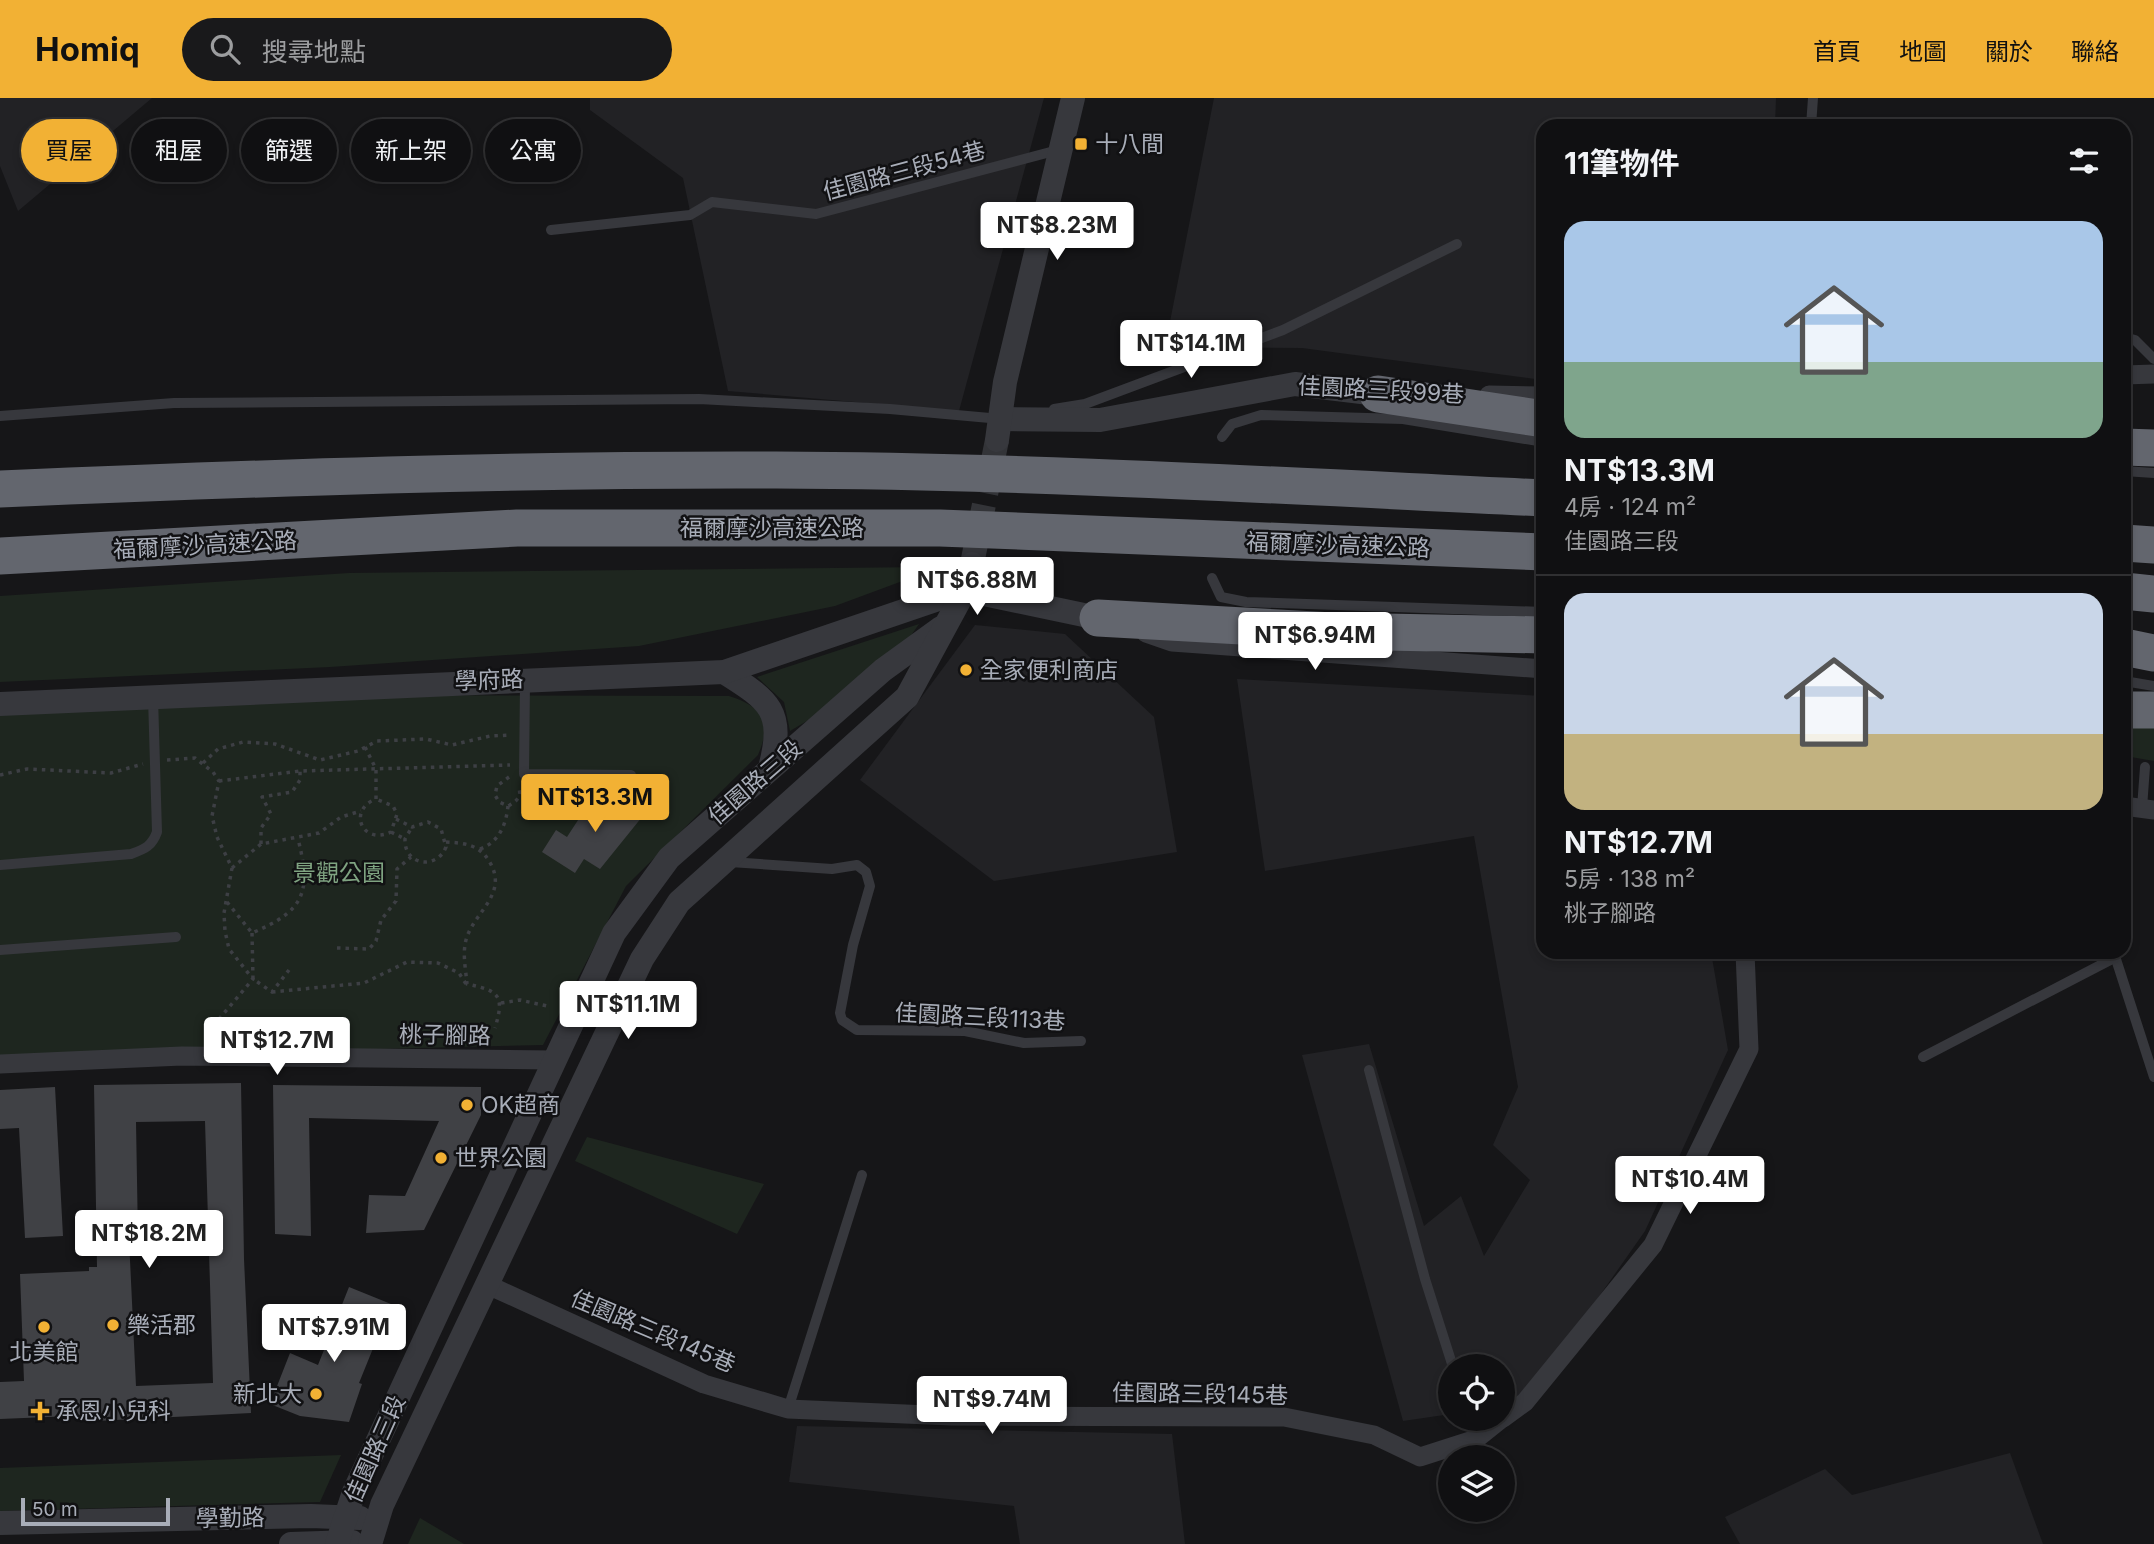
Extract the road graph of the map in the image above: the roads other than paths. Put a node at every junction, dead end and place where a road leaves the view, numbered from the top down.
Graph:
1 (1073, 98) edge
2 (1812, 98) edge
3 (1811, 119) edge
4 (1062, 149) junction
5 (551, 230) dead end
6 (1457, 244) dead end
7 (2131, 339) edge
8 (2154, 359) edge
9 (2154, 374) edge
10 (2131, 375) edge
11 (1378, 394) junction
12 (1536, 396) edge
13 (0, 416) edge
14 (1536, 418) edge
15 (998, 430) junction
16 (1222, 437) dead end
17 (1536, 441) edge
18 (2131, 447) edge
19 (2154, 449) edge
20 (2131, 471) edge
21 (2154, 473) edge
22 (0, 489) edge
23 (1536, 498) edge
24 (2131, 522) edge
25 (2154, 523) edge
26 (1280, 543) junction
27 (2131, 543) edge
28 (2154, 545) edge
29 (1536, 552) edge
30 (0, 556) edge
31 (972, 564) tunnel mouth
32 (1536, 570) edge
33 (1212, 578) dead end
34 (965, 590) junction
35 (2131, 592) edge
36 (2154, 594) edge
37 (1536, 612) edge
38 (1098, 618) junction
39 (948, 624) junction
40 (1536, 635) edge
41 (2131, 648) edge
42 (2154, 653) edge
43 (1536, 668) edge
44 (724, 672) junction
45 (525, 679) junction
46 (2131, 682) edge
47 (2154, 686) edge
48 (153, 696) junction
49 (0, 704) edge
50 (2131, 710) edge
51 (2154, 710) edge
52 (2145, 767) dead end
53 (771, 768) junction
54 (631, 775) dead end
55 (2140, 808) edge
56 (724, 862) junction
57 (0, 865) edge
58 (176, 937) dead end
59 (0, 950) edge
60 (1745, 959) edge
61 (2106, 959) edge
62 (2117, 959) edge
63 (1081, 1041) dead end
64 (1923, 1057) dead end
65 (553, 1060) junction
66 (0, 1064) edge
67 (1369, 1070) dead end
68 (2154, 1077) edge
69 (862, 1175) dead end
70 (488, 1284) junction
71 (1449, 1354) edge
72 (788, 1409) junction
73 (1515, 1409) edge
74 (1473, 1431) edge
75 (1486, 1431) edge
76 (1476, 1439) junction
77 (345, 1516) junction
78 (0, 1523) edge
79 (372, 1535) edge
80 (337, 1543) edge
81 (291, 1544) edge

1 - 4 street
2 - 3 lane
4 - 5 lane, 佳園路三段54巷
4 - 15 street
6 - 15 lane
7 - 8 lane
9 - 10 street
11 - 12 street, 佳園路三段99巷
11 - 14 highway
11 - 15 street, 佳園路三段99巷
13 - 15 lane
16 - 17 lane
18 - 19 highway
20 - 21 lane
22 - 23 highway
24 - 25 highway
26 - 29 highway, 福爾摩沙高速公路
26 - 30 highway, 福爾摩沙高速公路
26 - 32 highway
27 - 28 highway
31 - 34 street, 佳園路三段
33 - 37 lane
34 - 38 street
34 - 39 street, 佳園路三段
34 - 44 street, 學府路
35 - 36 highway
38 - 40 highway
38 - 43 street
39 - 53 street, 佳園路三段
39 - 56 street, 佳園路三段
41 - 42 highway
44 - 45 street, 學府路
44 - 53 street
45 - 48 street, 學府路
45 - 54 lane
46 - 47 lane
48 - 49 street, 學府路
48 - 57 lane
50 - 51 highway, bridge
52 - 55 lane
53 - 65 street, 佳園路三段
56 - 63 lane, 佳園路三段113巷
56 - 70 street, 佳園路三段
58 - 59 lane
60 - 73 street, 佳園路三段145巷
61 - 64 lane
62 - 68 lane
65 - 66 street, 桃子腳路
65 - 77 street, 佳園路三段
67 - 71 lane
69 - 72 lane
70 - 72 street, 佳園路三段145巷
70 - 79 street, 佳園路三段
72 - 76 street, 佳園路三段145巷
74 - 76 lane
75 - 76 street, 佳園路三段145巷
77 - 78 street, 學勤路
77 - 79 street, 學勤路
77 - 80 street, 佳園路三段
79 - 80 street, 學勤路
80 - 81 street, 學勤路

